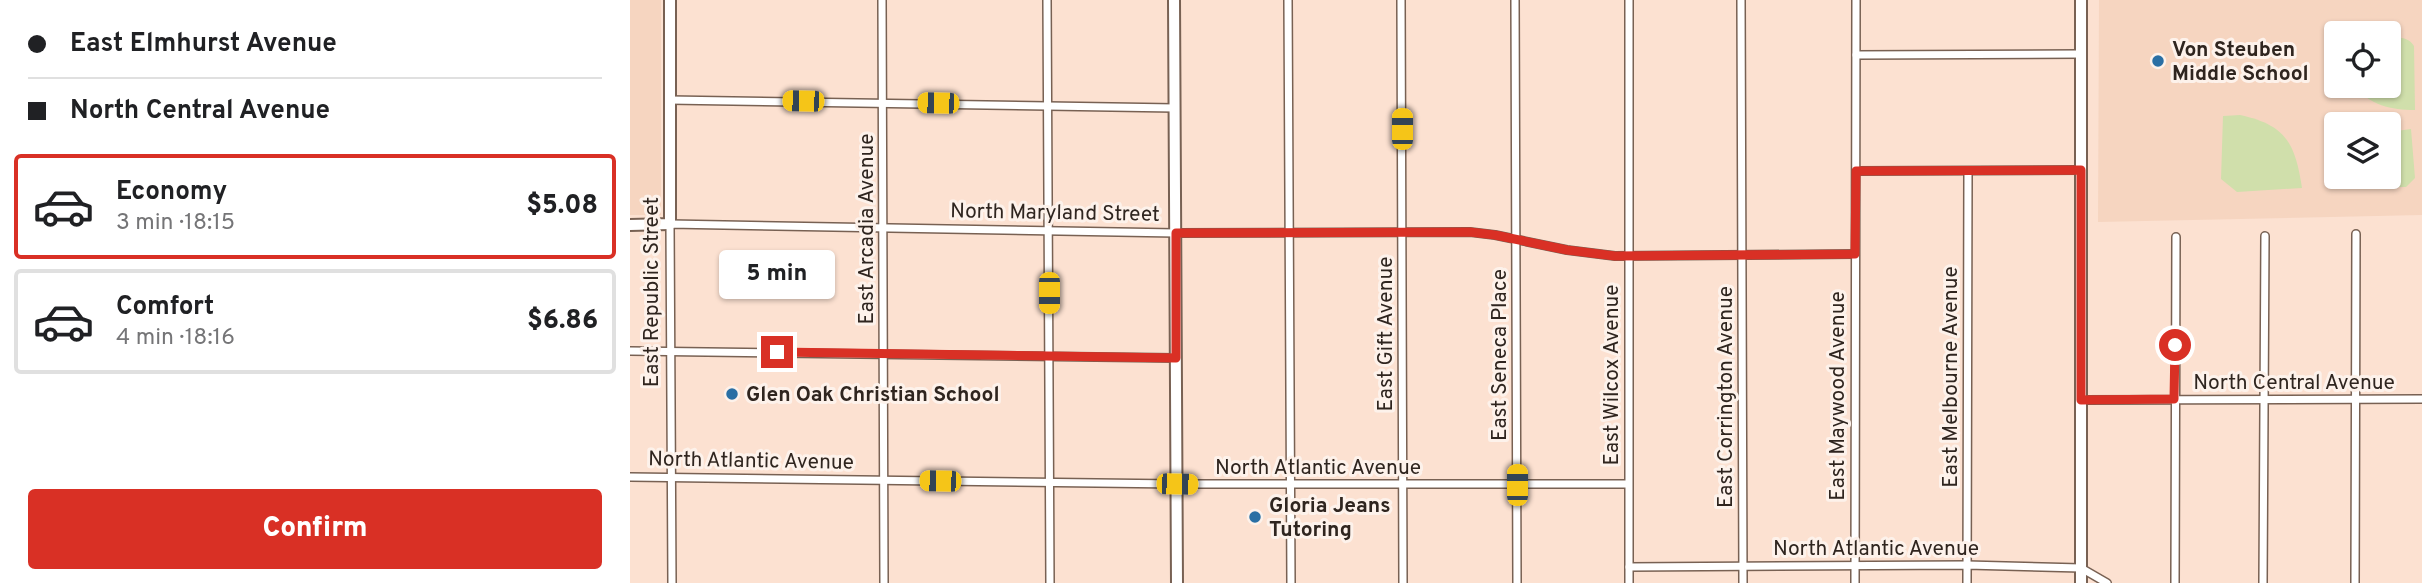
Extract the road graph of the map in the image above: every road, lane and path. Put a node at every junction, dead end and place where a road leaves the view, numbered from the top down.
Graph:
1 (670, 0) edge
2 (882, 0) edge
3 (1047, 0) edge
4 (1174, 0) edge
5 (1288, 0) edge
6 (1401, 0) edge
7 (1515, 0) edge
8 (1629, 0) edge
9 (1741, 0) edge
10 (1856, 0) edge
11 (2081, 0) edge
12 (2081, 54) junction
13 (1856, 55) junction
14 (669, 100) junction
15 (883, 102) junction
16 (1048, 106) junction
17 (1175, 108) junction
18 (2081, 170) junction
19 (1856, 171) junction
20 (1968, 171) junction
21 (670, 224) junction
22 (630, 225) edge
23 (883, 228) junction
24 (1049, 230) junction
25 (1289, 232) junction
26 (1176, 233) junction
27 (1402, 233) junction
28 (2356, 234) dead end
29 (2265, 236) dead end
30 (2176, 237) dead end
31 (1517, 240) junction
32 (1855, 254) junction
33 (1743, 255) junction
34 (1629, 256) junction
35 (630, 351) edge
36 (670, 351) junction
37 (884, 353) junction
38 (1049, 356) junction
39 (1176, 358) junction
40 (2354, 398) junction
41 (2174, 399) junction
42 (2265, 399) junction
43 (2422, 399) edge
44 (2081, 400) junction
45 (630, 477) edge
46 (672, 477) junction
47 (884, 479) junction
48 (1050, 483) junction
49 (1177, 484) junction
50 (1628, 484) junction
51 (1290, 485) junction
52 (1403, 485) junction
53 (1517, 485) junction
54 (1855, 565) junction
55 (1967, 565) junction
56 (1743, 566) junction
57 (1629, 567) junction
58 (2081, 568) junction
59 (672, 583) edge
60 (884, 583) edge
61 (1050, 583) edge
62 (1177, 583) edge
63 (1291, 583) edge
64 (1403, 583) edge
65 (1517, 583) edge
66 (1629, 583) edge
67 (1743, 583) edge
68 (1855, 583) edge
69 (1967, 583) edge
70 (2081, 583) edge
71 (2107, 583) edge
72 (2175, 583) edge
73 (2264, 583) edge
74 (2354, 583) edge

1 - 14 street, East Republic Street
2 - 15 street, East Arcadia Avenue
3 - 16 street
4 - 17 street
5 - 25 street
6 - 27 street, East Gift Avenue
7 - 31 street, East Seneca Place
8 - 34 street, East Wilcox Avenue
9 - 33 street, East Corrington Avenue
10 - 13 street, East Maywood Avenue
11 - 12 street
12 - 13 street
12 - 18 street
13 - 19 street, East Maywood Avenue
14 - 15 street
14 - 21 street, East Republic Street
15 - 16 street
15 - 23 street, East Arcadia Avenue
16 - 17 street
16 - 24 street
17 - 26 street
18 - 20 street
18 - 44 street
19 - 20 street
19 - 32 street, East Maywood Avenue
20 - 55 street, East Melbourne Avenue
21 - 22 street, North Maryland Street
21 - 23 street, North Maryland Street
21 - 36 street, East Republic Street
23 - 24 street, North Maryland Street
23 - 37 street, East Arcadia Avenue
24 - 26 street, North Maryland Street
24 - 38 street
25 - 26 street, North Maryland Street
25 - 27 street, North Maryland Street
25 - 51 street
26 - 39 street
27 - 31 street, North Maryland Street
27 - 52 street, East Gift Avenue
28 - 40 street
29 - 42 street
30 - 41 street
31 - 34 street, North Maryland Street
31 - 53 street, East Seneca Place
32 - 33 street, North Maryland Street
32 - 54 street, East Maywood Avenue
33 - 34 street, North Maryland Street
33 - 56 street, East Corrington Avenue
34 - 50 street, East Wilcox Avenue
35 - 36 street
36 - 37 street
36 - 46 street, East Republic Street
37 - 38 street
37 - 47 street, East Arcadia Avenue
38 - 39 street
38 - 48 street
39 - 49 street
40 - 42 street, North Central Avenue
40 - 43 street, North Central Avenue
40 - 74 street
41 - 42 street, North Central Avenue
41 - 44 street, North Central Avenue
41 - 72 street
42 - 73 street
44 - 58 street
45 - 46 street, North Atlantic Avenue
46 - 47 street, North Atlantic Avenue
46 - 59 street, East Republic Street
47 - 48 street, North Atlantic Avenue
47 - 60 street, East Arcadia Avenue
48 - 49 street, North Atlantic Avenue
48 - 61 street
49 - 51 street, North Atlantic Avenue
49 - 62 street
50 - 53 street, North Atlantic Avenue
50 - 57 street, East Wilcox Avenue
51 - 52 street, North Atlantic Avenue
51 - 63 street
52 - 53 street, North Atlantic Avenue
52 - 64 street, East Gift Avenue
53 - 65 street, East Seneca Place
54 - 55 street, North Atlantic Avenue
54 - 56 street, North Atlantic Avenue
54 - 68 street, East Maywood Avenue
55 - 58 street, North Atlantic Avenue
55 - 69 street, East Melbourne Avenue
56 - 57 street, North Atlantic Avenue
56 - 67 street, East Corrington Avenue
57 - 66 street, East Wilcox Avenue
58 - 70 street
58 - 71 street

